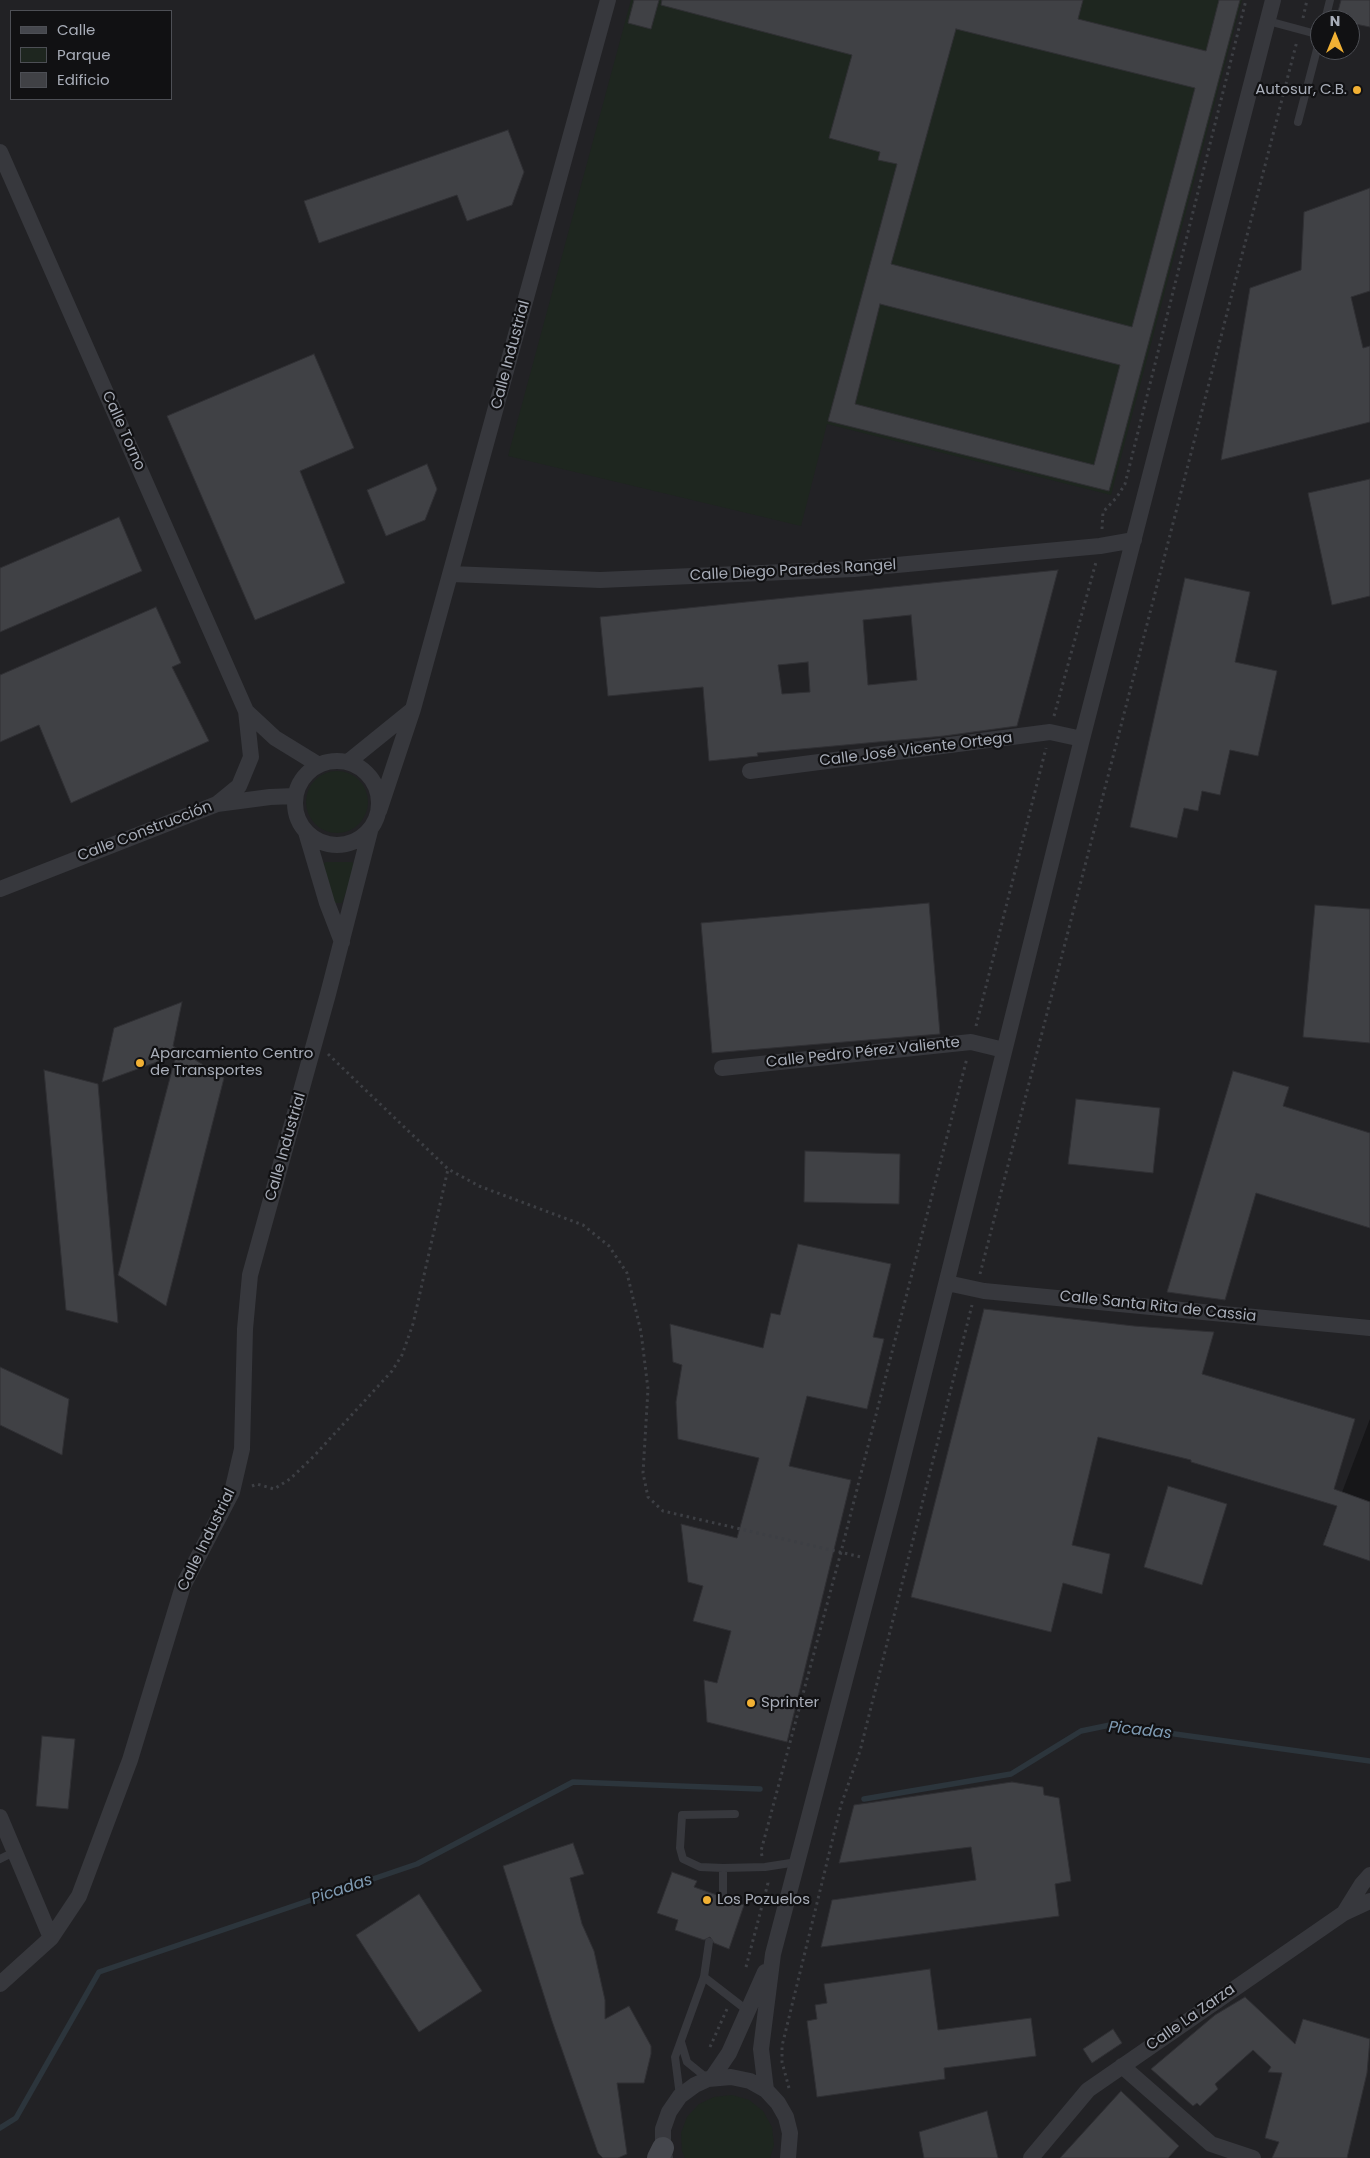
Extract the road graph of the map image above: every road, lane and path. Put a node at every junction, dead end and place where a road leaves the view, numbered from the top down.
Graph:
1 (608, 0) edge
2 (1246, 0) edge
3 (1273, 0) edge
4 (1307, 0) edge
5 (1268, 21) junction
6 (1300, 30) junction
7 (1310, 33) edge
8 (1314, 60) edge
9 (1298, 122) dead end
10 (0, 152) edge
11 (1134, 540) junction
12 (1100, 546) junction
13 (451, 574) junction
14 (413, 710) junction
15 (246, 711) junction
16 (1050, 732) junction
17 (1082, 738) junction
18 (348, 762) junction
19 (319, 765) junction
20 (750, 771) dead end
21 (295, 796) junction
22 (217, 804) junction
23 (379, 811) junction
24 (370, 831) junction
25 (306, 832) junction
26 (0, 889) edge
27 (342, 942) junction
28 (315, 1041) junction
29 (972, 1042) junction
30 (1004, 1050) junction
31 (722, 1068) dead end
32 (448, 1169) junction
33 (948, 1283) junction
34 (976, 1290) junction
35 (1370, 1328) edge
36 (232, 1492) junction
37 (841, 1552) junction
38 (876, 1562) junction
39 (735, 1814) dead end
40 (0, 1817) edge
41 (16, 1851) junction
42 (0, 1859) edge
43 (797, 1862) junction
44 (764, 1867) junction
45 (723, 1868) junction
46 (1370, 1875) edge
47 (724, 1898) dead end
48 (1370, 1902) edge
49 (1344, 1913) junction
50 (51, 1938) junction
51 (709, 1942) dead end
52 (773, 1954) junction
53 (745, 1971) dead end
54 (704, 1977) junction
55 (0, 1984) edge
56 (731, 1999) junction
57 (748, 2011) junction
58 (682, 2042) junction
59 (692, 2066) junction
60 (1122, 2066) junction
61 (710, 2079) junction
62 (766, 2090) junction
63 (680, 2096) junction
64 (793, 2096) dead end
65 (662, 2155) edge
66 (788, 2158) edge
67 (1031, 2158) edge
68 (1252, 2158) edge

1 - 13 street, Calle Industrial
2 - 12 path
3 - 5 street
4 - 6 path
5 - 6 lane
5 - 11 street
6 - 7 lane
6 - 34 path
8 - 9 lane
10 - 15 street, Calle Torno
11 - 12 street, Calle Diego Paredes Rangel
11 - 17 street
12 - 13 street, Calle Diego Paredes Rangel
12 - 16 path
13 - 14 street, Calle Industrial
14 - 18 street
14 - 23 street, Calle Industrial
15 - 19 street, Calle Torno
15 - 22 street, Calle Torno
16 - 17 street, Calle José Vicente Ortega
16 - 20 street, Calle José Vicente Ortega
16 - 29 path
17 - 30 street
18 - 19 street
18 - 23 street
19 - 21 street
21 - 22 street, Calle Construcción
21 - 25 street
22 - 26 street, Calle Construcción
23 - 24 street
24 - 25 street
24 - 27 street, Calle Industrial
25 - 27 street
27 - 28 street, Calle Industrial
28 - 32 path
28 - 36 street, Calle Industrial
29 - 30 street, Calle Pedro Pérez Valiente
29 - 31 street, Calle Pedro Pérez Valiente
29 - 37 path
30 - 33 street
32 - 36 path
32 - 37 path
33 - 34 street, Calle Santa Rita de Cassia
33 - 38 street
34 - 35 street, Calle Santa Rita de Cassia
34 - 64 path
36 - 50 street, Calle Industrial
37 - 38 path
37 - 44 path
38 - 43 street
39 - 45 lane
40 - 41 street
41 - 42 lane
41 - 50 street
43 - 44 lane
43 - 52 street
44 - 45 lane
44 - 53 path
45 - 47 lane
46 - 49 street
48 - 49 street, Calle La Zarza
49 - 60 street, Calle La Zarza
50 - 55 street, Calle Industrial
51 - 54 lane
52 - 57 street
52 - 62 street
54 - 56 lane
54 - 58 lane
56 - 57 lane
56 - 59 path
57 - 61 street
58 - 59 lane
58 - 63 lane
59 - 61 lane
60 - 67 street, Calle La Zarza
60 - 68 street
61 - 62 street
61 - 63 street
62 - 66 street
63 - 65 street

